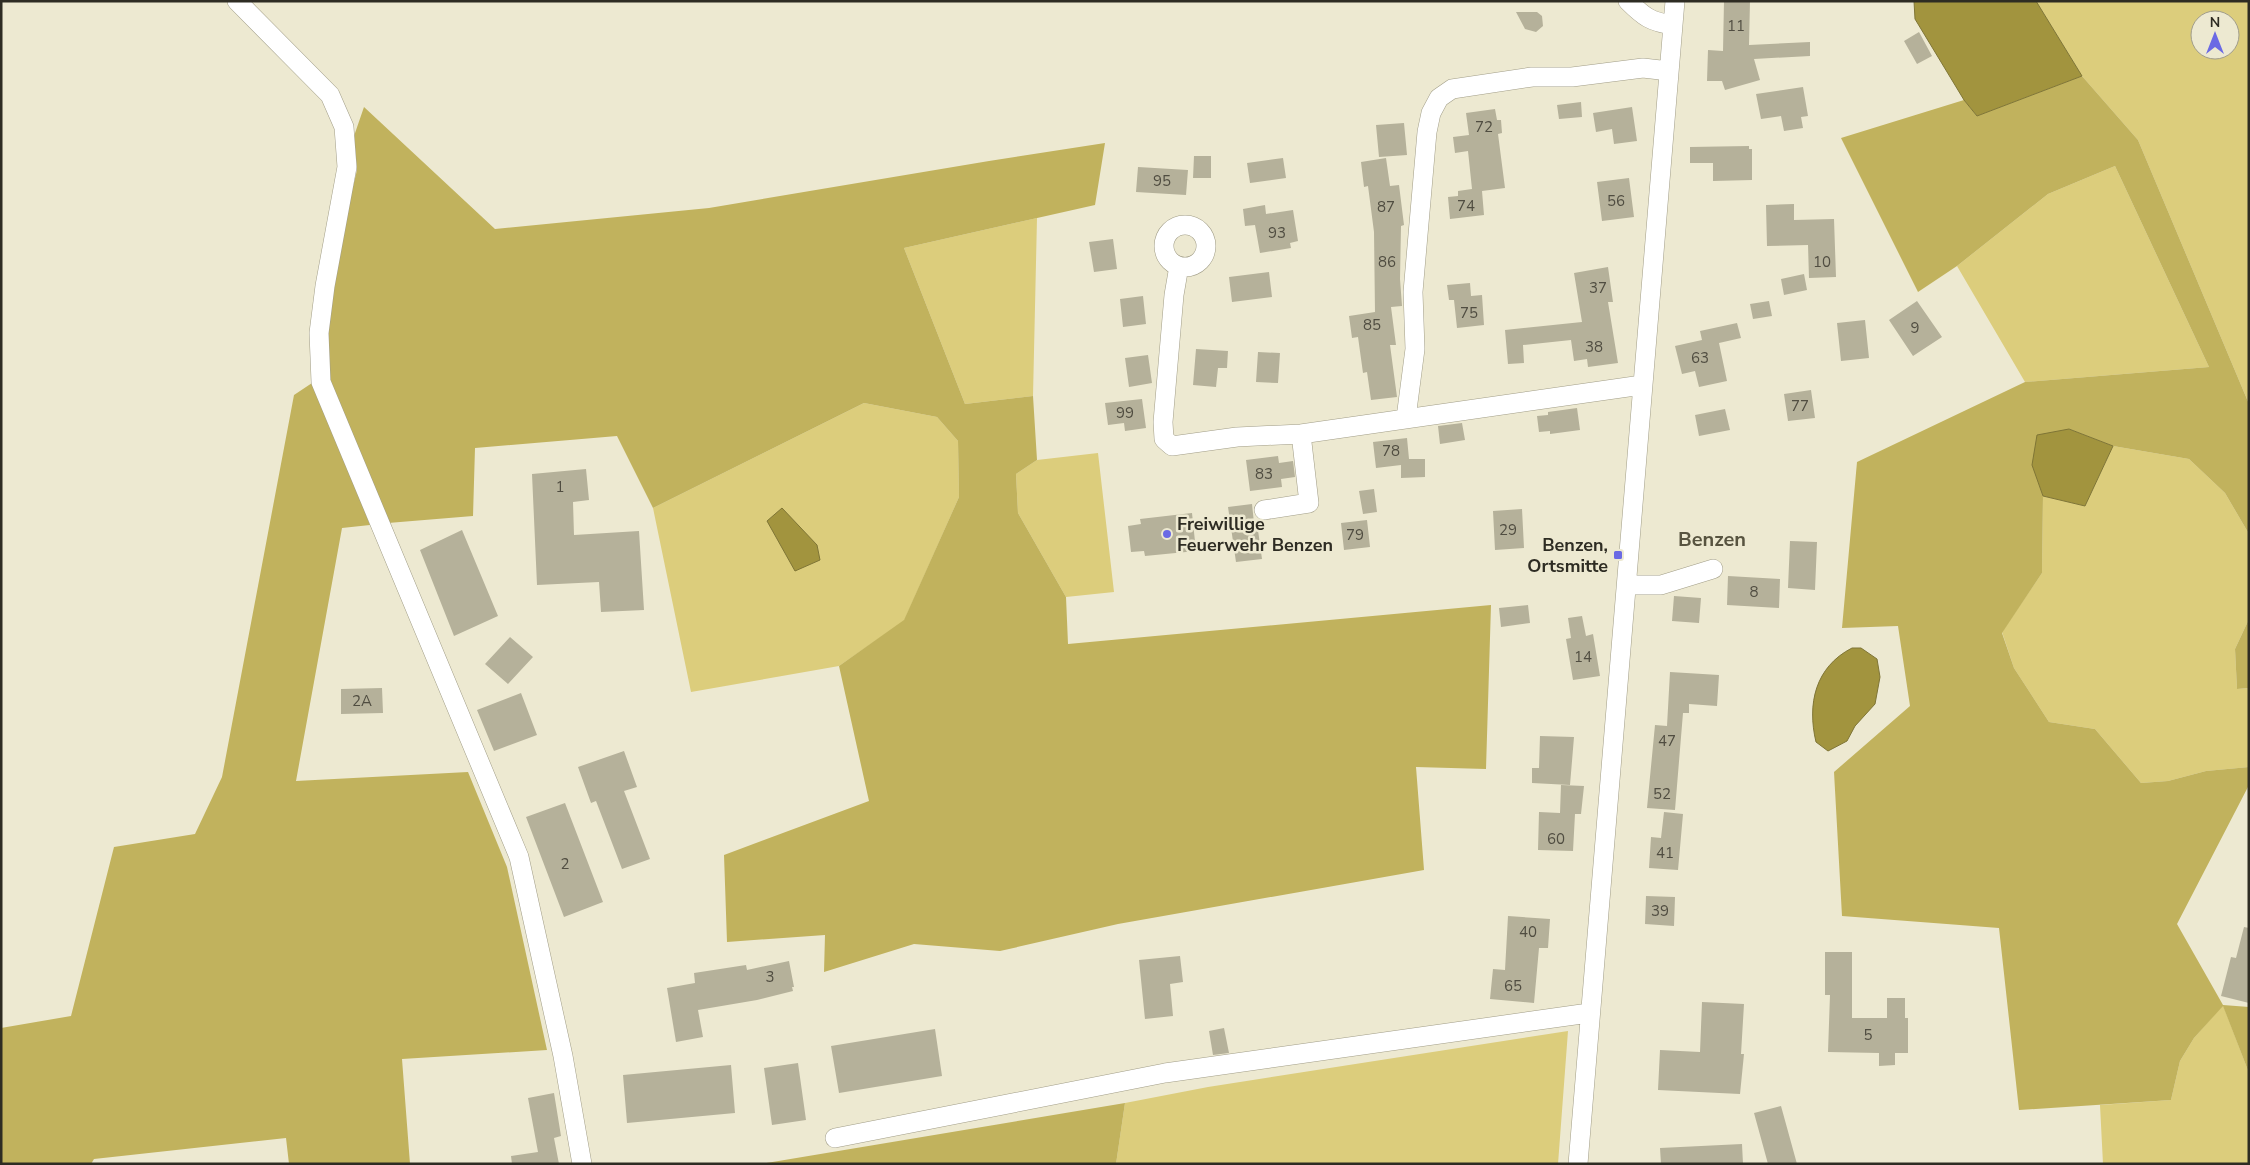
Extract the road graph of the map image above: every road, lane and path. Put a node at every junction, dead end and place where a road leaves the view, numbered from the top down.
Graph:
1 (237, 1) edge
2 (1628, 1) edge
3 (1675, 1) edge
4 (1673, 25) junction
5 (1669, 70) junction
6 (1179, 266) dead end
7 (1642, 385) junction
8 (1406, 418) junction
9 (1300, 434) junction
10 (1264, 510) dead end
11 (1713, 569) dead end
12 (1627, 585) junction
13 (1589, 1013) junction
14 (835, 1138) dead end
15 (582, 1164) edge
16 (1578, 1164) edge

1 - 15 street
2 - 4 street
3 - 4 street
4 - 5 street
5 - 7 street
5 - 8 street
6 - 9 street
7 - 8 street
7 - 12 street
8 - 9 street
9 - 10 street
11 - 12 street
12 - 13 street
13 - 14 street
13 - 16 street

